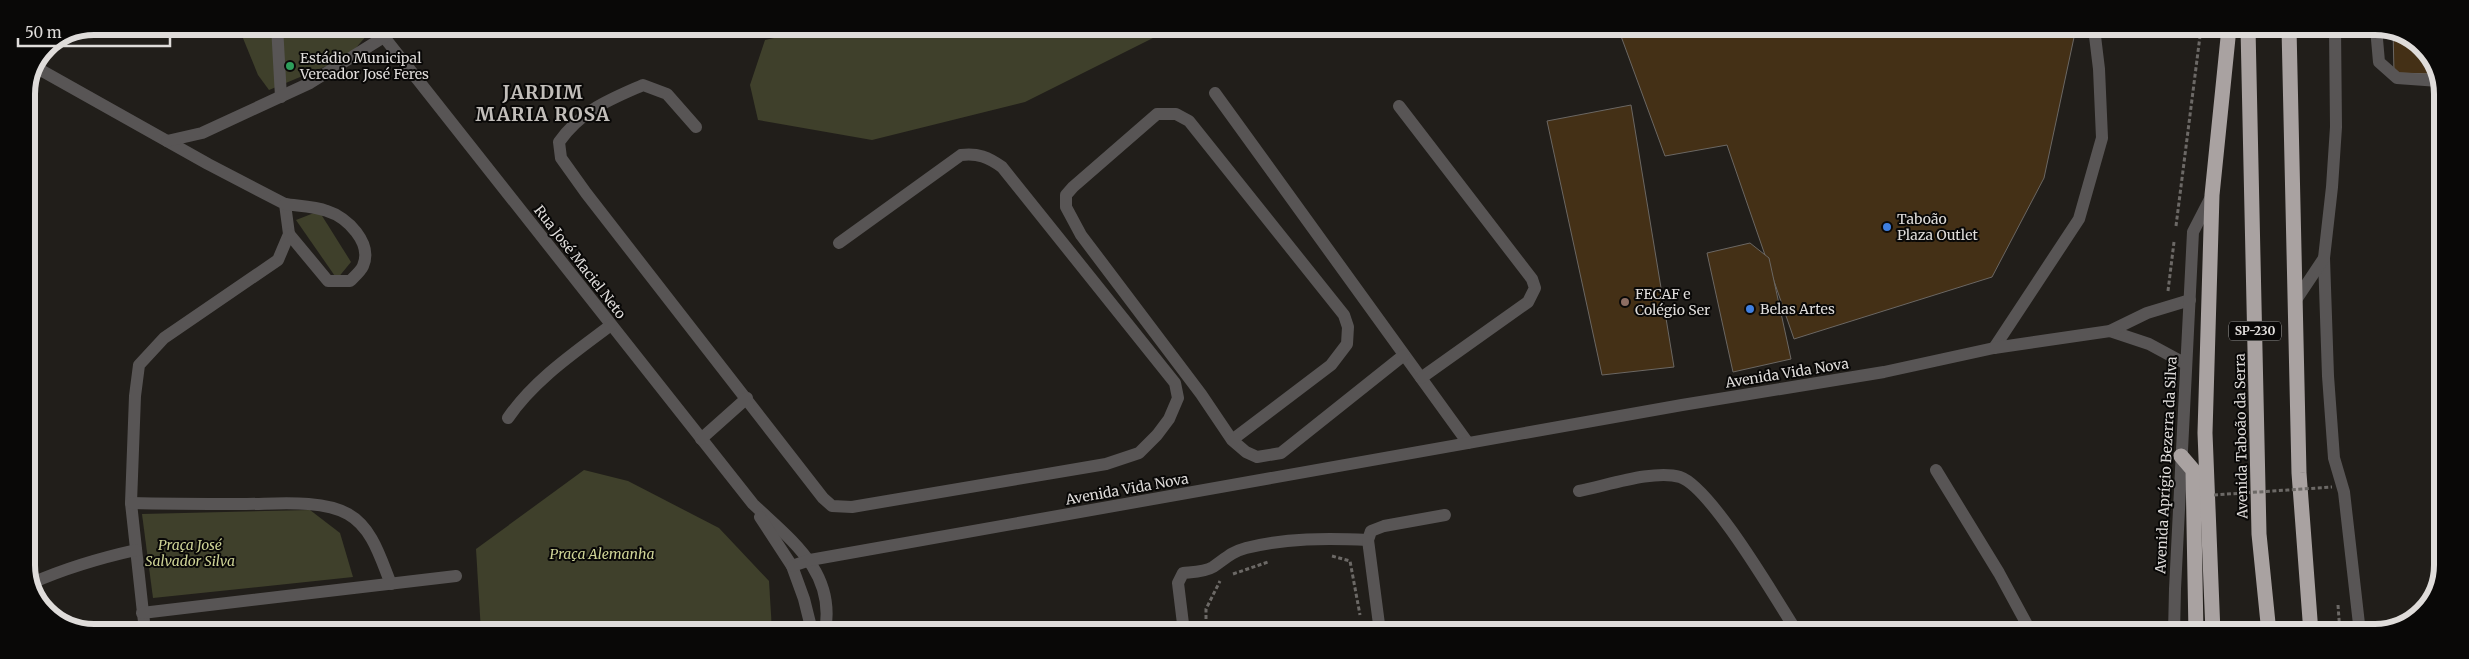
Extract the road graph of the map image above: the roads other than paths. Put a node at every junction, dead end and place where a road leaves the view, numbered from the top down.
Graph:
1 (278, 35) edge
2 (2095, 35) edge
3 (2228, 35) edge
4 (2248, 35) edge
5 (2289, 35) edge
6 (2335, 35) edge
7 (2376, 35) edge
8 (384, 37) joint
9 (40, 70) edge
10 (2433, 81) edge
11 (1215, 93) dead end
12 (281, 97) junction
13 (1399, 106) dead end
14 (696, 127) dead end
15 (167, 141) junction
16 (2212, 195) junction
17 (285, 204) junction
18 (289, 234) junction
19 (839, 244) dead end
20 (2324, 258) junction
21 (2190, 300) junction
22 (2294, 304) junction
23 (611, 326) junction
24 (2110, 331) junction
25 (1994, 348) junction
26 (1404, 355) junction
27 (2186, 364) junction
28 (1421, 378) junction
29 (747, 398) junction
30 (508, 418) dead end
31 (701, 439) junction
32 (1232, 440) junction
33 (1468, 444) junction
34 (2181, 456) junction
35 (1936, 470) dead end
36 (1579, 492) dead end
37 (131, 504) junction
38 (753, 504) junction
39 (1445, 515) dead end
40 (1368, 540) junction
41 (136, 550) junction
42 (810, 560) junction
43 (792, 566) junction
44 (456, 576) dead end
45 (37, 581) edge
46 (391, 584) junction
47 (142, 613) junction
48 (144, 624) edge
49 (810, 624) edge
50 (826, 624) edge
51 (1183, 624) edge
52 (1379, 624) edge
53 (1792, 624) edge
54 (2027, 624) edge
55 (2174, 624) edge
56 (2196, 624) edge
57 (2213, 624) edge
58 (2268, 624) edge
59 (2310, 624) edge
60 (2359, 624) edge

1 - 12 street
2 - 25 street
3 - 16 highway
4 - 58 highway, Avenida Taboão da Serra / SP-230
5 - 22 highway, SP-230
6 - 20 street
7 - 10 street
8 - 12 street
8 - 23 street, Rua José Maciel Neto
9 - 15 street
11 - 26 street
12 - 15 street
13 - 28 street
14 - 29 street
15 - 17 street
16 - 21 street, Avenida Aprígio Bezerra da Silva
16 - 57 highway
17 - 18 street
17 - 18 street
18 - 37 street
19 - 29 street
20 - 22 street
20 - 60 street
21 - 24 street, Avenida Vida Nova
21 - 27 street, Avenida Aprígio Bezerra da Silva
22 - 59 highway, SP-230
23 - 30 street
23 - 31 street, Rua José Maciel Neto
24 - 25 street, Avenida Vida Nova
24 - 27 street, Avenida Vida Nova
25 - 33 street, Avenida Vida Nova
26 - 28 street
26 - 32 street
27 - 34 street, Avenida Aprígio Bezerra da Silva
28 - 33 street
29 - 31 street
31 - 38 street, Rua José Maciel Neto
32 - 32 street
33 - 42 street, Avenida Vida Nova
34 - 55 street, Avenida Aprígio Bezerra da Silva
34 - 56 highway
35 - 54 street
36 - 53 street
37 - 41 street
37 - 46 street
38 - 42 street, Rua José Maciel Neto
38 - 43 street, Rua José Maciel Neto
39 - 40 street
40 - 51 street
40 - 52 street
41 - 45 street
41 - 47 street
42 - 43 street, Avenida Vida Nova
42 - 50 street, Rua José Maciel Neto
43 - 49 street, Rua José Maciel Neto
44 - 46 street
46 - 47 street
47 - 48 street

